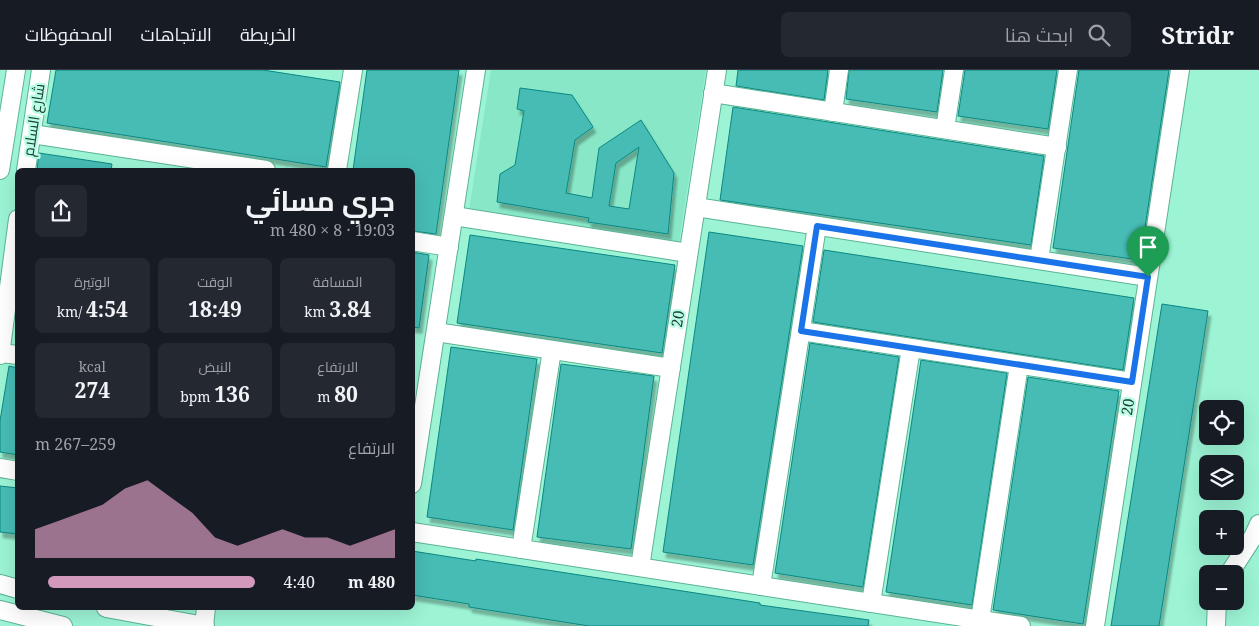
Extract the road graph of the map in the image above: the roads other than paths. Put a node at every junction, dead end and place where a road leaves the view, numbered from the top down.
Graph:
1 (16, 70) edge
2 (41, 70) edge
3 (353, 70) edge
4 (476, 70) edge
5 (717, 70) edge
6 (839, 70) edge
7 (954, 70) edge
8 (1068, 70) edge
9 (1180, 70) edge
10 (713, 93) junction
11 (833, 112) junction
12 (945, 129) junction
13 (32, 134) junction
14 (1057, 146) junction
15 (26, 168) edge
16 (253, 168) edge
17 (337, 168) edge
18 (0, 170) edge
19 (696, 207) junction
20 (454, 216) junction
21 (817, 226) junction
22 (415, 241) edge
23 (449, 247) junction
24 (15, 250) edge
25 (688, 253) junction
26 (1039, 260) junction
27 (1148, 277) junction
28 (801, 331) junction
29 (436, 332) junction
30 (911, 348) junction
31 (552, 350) junction
32 (0, 354) edge
33 (15, 355) edge
34 (1019, 365) junction
35 (671, 368) junction
36 (1132, 382) junction
37 (415, 465) edge
38 (0, 468) edge
39 (15, 470) edge
40 (1259, 524) edge
41 (415, 532) edge
42 (521, 549) junction
43 (1235, 565) edge
44 (640, 567) junction
45 (0, 584) edge
46 (761, 586) junction
47 (15, 588) edge
48 (872, 603) junction
49 (0, 610) edge
50 (117, 610) edge
51 (206, 610) edge
52 (1217, 610) edge
53 (980, 620) junction
54 (63, 626) edge
55 (204, 626) edge
56 (1022, 626) edge
57 (1095, 626) edge
58 (1216, 626) edge

1 - 18 street, شارع السلام
2 - 13 street, شارع السلام
3 - 17 street
4 - 20 street
5 - 10 street, 20
6 - 11 street
7 - 12 street
8 - 14 street
9 - 27 street, 20
10 - 11 street
10 - 19 street, 20
11 - 12 street
12 - 14 street
13 - 15 street, شارع السلام
13 - 16 street
14 - 26 street
19 - 21 street
19 - 25 street, 20
20 - 23 street
20 - 25 street
21 - 26 street
21 - 28 street
22 - 23 street
23 - 29 street
24 - 32 street
25 - 35 street, 20
26 - 27 street
27 - 36 street, 20
28 - 30 street
28 - 46 street
29 - 31 street
29 - 37 street
30 - 34 street
30 - 48 street
31 - 35 street
31 - 42 street
32 - 33 street
34 - 36 street
34 - 53 street
35 - 44 street, 20
36 - 57 street, 20
38 - 39 street
40 - 43 street
41 - 42 street
42 - 44 street
44 - 46 street
45 - 47 street
46 - 48 street
48 - 53 street
49 - 54 street
50 - 55 street
51 - 55 street
52 - 58 street
53 - 56 street

